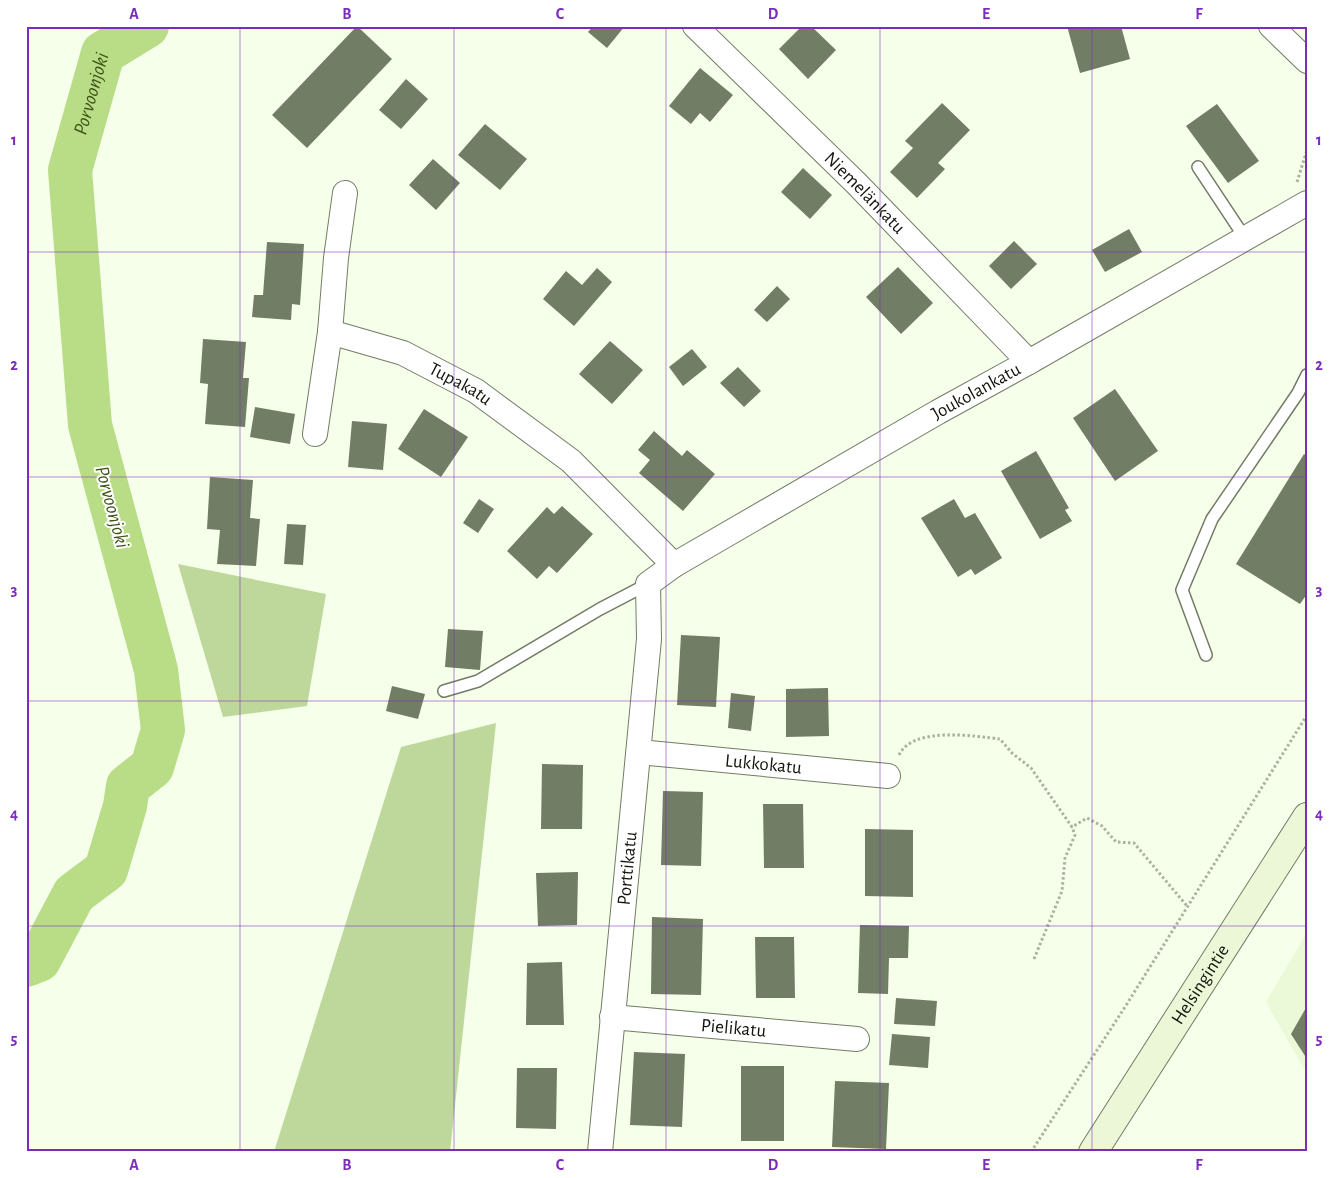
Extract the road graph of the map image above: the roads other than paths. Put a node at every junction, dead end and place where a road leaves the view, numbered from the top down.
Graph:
1 (695, 26) edge
2 (1271, 26) edge
3 (1307, 61) edge
4 (1198, 167) dead end
5 (345, 193) dead end
6 (1302, 193) edge
7 (1245, 238) junction
8 (330, 332) junction
9 (1029, 362) junction
10 (1307, 375) edge
11 (1302, 395) edge
12 (315, 434) dead end
13 (674, 565) junction
14 (648, 584) junction
15 (1206, 655) dead end
16 (444, 691) dead end
17 (639, 752) junction
18 (888, 776) road end
19 (1307, 817) edge
20 (612, 1017) junction
21 (857, 1039) dead end
22 (600, 1152) edge
23 (1093, 1152) edge

1 - 9 street, Niemelänkatu
2 - 3 street
4 - 7 lane
5 - 8 street
6 - 7 street, Joukolankatu
7 - 9 street, Joukolankatu
8 - 12 street
8 - 13 street, Tupakatu
9 - 13 street, Joukolankatu
10 - 11 lane
11 - 15 lane
13 - 14 street, Joukolankatu
14 - 16 lane
14 - 17 street, Porttikatu
17 - 18 street, Lukkokatu
17 - 20 street, Porttikatu
19 - 23 main road, Helsingintie
20 - 21 street, Pielikatu
20 - 22 street, Porttikatu

